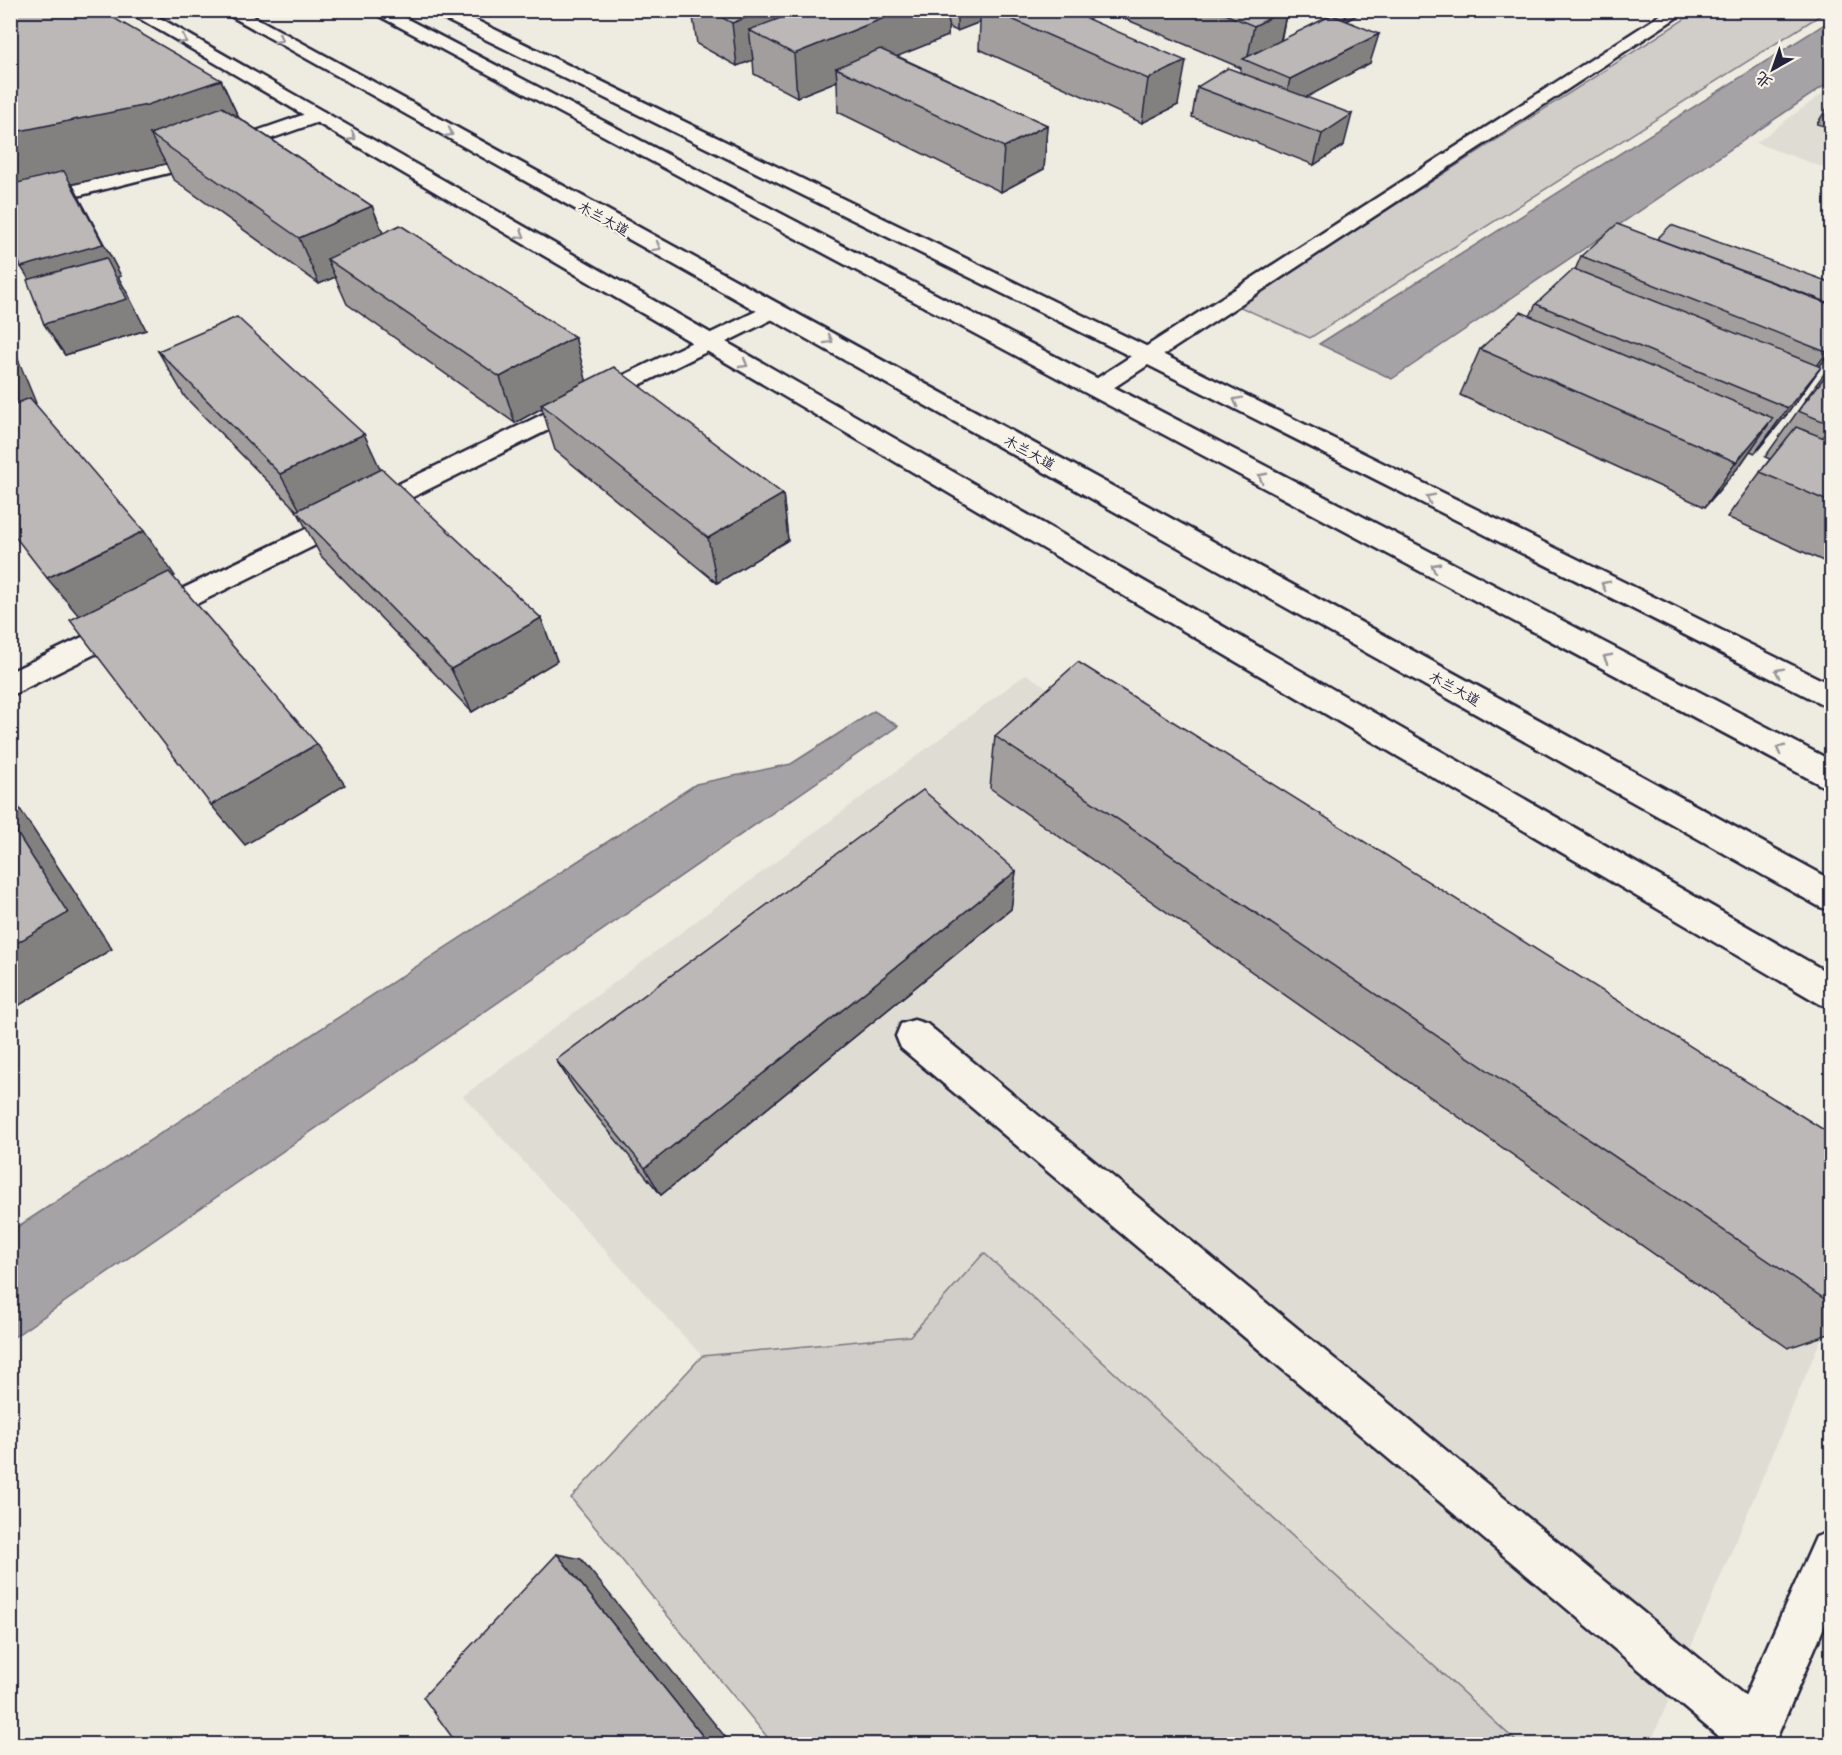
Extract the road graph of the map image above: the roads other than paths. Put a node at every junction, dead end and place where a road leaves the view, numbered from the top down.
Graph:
1 (133, 10) edge
2 (228, 10) edge
3 (376, 10) edge
4 (440, 10) edge
5 (1680, 10) edge
6 (317, 116) junction
7 (10, 207) edge
8 (773, 310) junction
9 (707, 342) junction
10 (1148, 356) junction
11 (1096, 389) junction
12 (10, 685) edge
13 (1832, 699) edge
14 (1832, 776) edge
15 (1832, 897) edge
16 (1832, 993) edge
17 (914, 1036) dead end
18 (1832, 1553) edge
19 (1752, 1739) edge

1 -> 6 main road
2 -> 8 main road, 木兰大道
3 - 11 main road
4 - 10 main road
5 - 10 main road
6 - 7 main road
6 -> 9 main road
8 - 9 main road
8 -> 15 main road, 木兰大道
9 - 12 main road
9 -> 16 main road
10 - 11 main road
13 -> 10 main road
14 -> 11 main road
17 - 19 main road
18 - 19 main road

